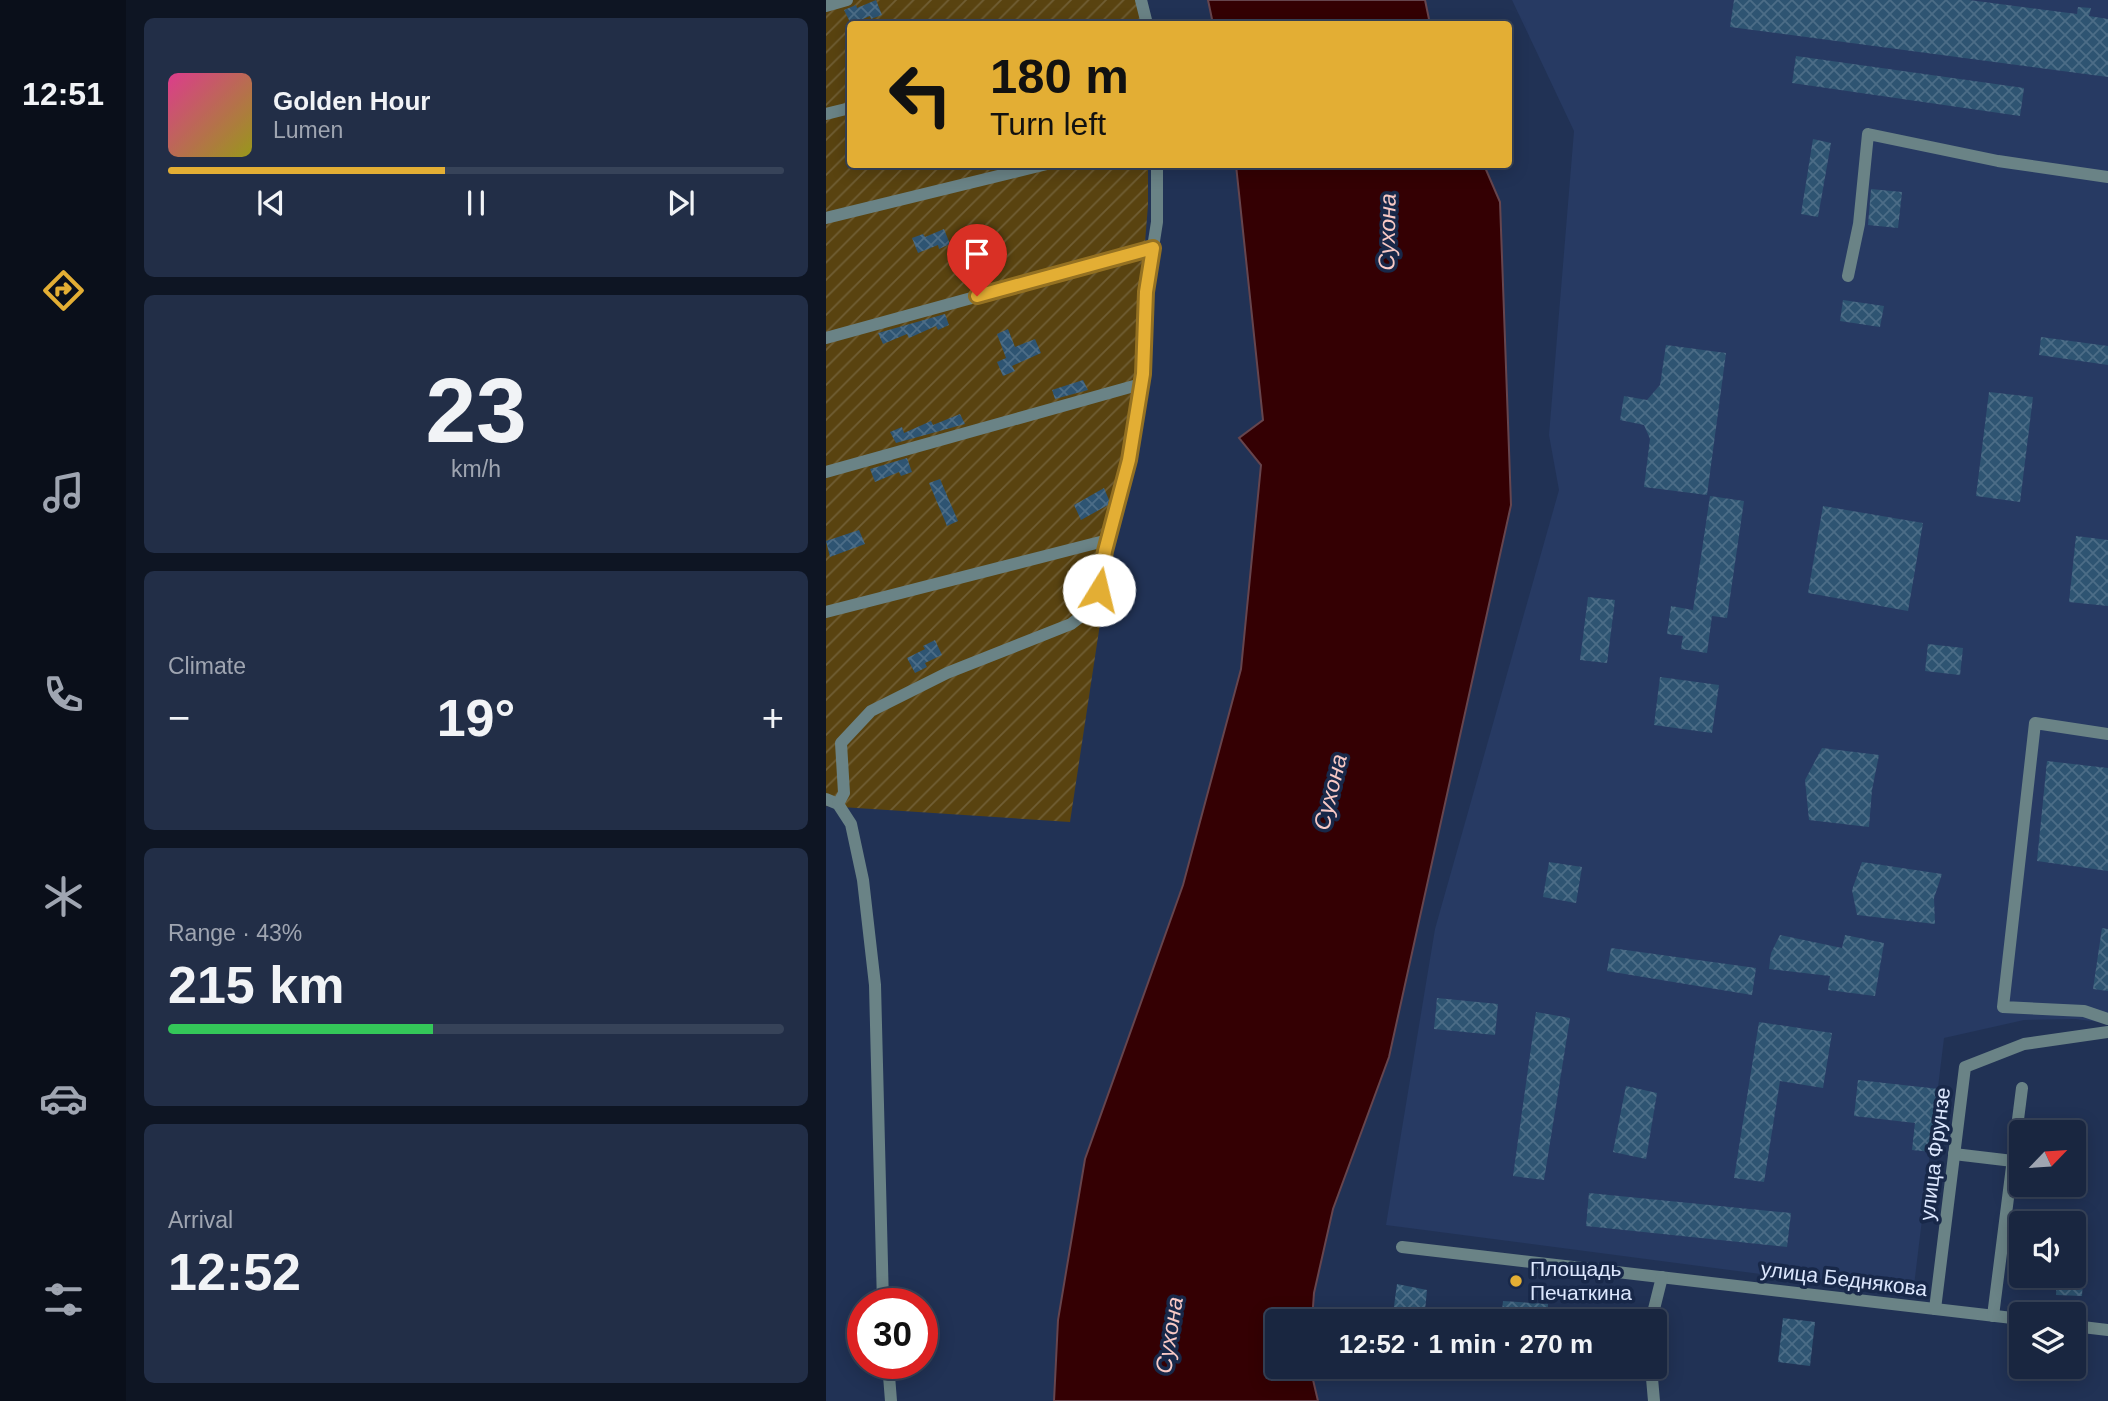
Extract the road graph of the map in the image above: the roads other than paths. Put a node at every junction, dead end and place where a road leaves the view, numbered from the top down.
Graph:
1 (847, 0) edge
2 (1141, 0) edge
3 (826, 6) edge
4 (1146, 21) edge
5 (847, 109) edge
6 (826, 114) edge
7 (1030, 168) edge
8 (1157, 168) edge
9 (2108, 177) edge
10 (826, 218) edge
11 (1153, 248) junction
12 (1848, 276) dead end
13 (826, 338) edge
14 (1141, 384) junction
15 (826, 472) edge
16 (1108, 540) junction
17 (826, 612) edge
18 (2108, 734) edge
19 (832, 801) edge
20 (2108, 1019) edge
21 (2108, 1032) edge
22 (2022, 1088) dead end
23 (2018, 1120) edge
24 (1955, 1154) junction
25 (2009, 1161) edge
26 (2009, 1192) edge
27 (1402, 1247) dead end
28 (1662, 1277) junction
29 (883, 1288) edge
30 (1654, 1309) edge
31 (1935, 1309) junction
32 (1993, 1316) junction
33 (2009, 1318) edge
34 (2086, 1327) edge
35 (2108, 1330) edge
36 (889, 1379) edge
37 (1652, 1379) edge
38 (891, 1401) edge
39 (1654, 1401) edge

1 - 3 street
2 - 4 street
5 - 6 street
7 - 10 street
8 - 11 street
9 - 12 street
11 - 13 street
11 - 14 street
14 - 15 street
14 - 16 street
16 - 17 street
16 - 19 street
18 - 20 street
19 - 29 street
21 - 24 street, улица Фрунзе
22 - 23 street
24 - 25 street
24 - 31 street, улица Фрунзе
26 - 32 street
27 - 28 street
28 - 30 street
28 - 31 street, улица Беднякова
31 - 32 street, улица Беднякова
32 - 33 street, улица Беднякова
34 - 35 street
36 - 38 street
37 - 39 street

